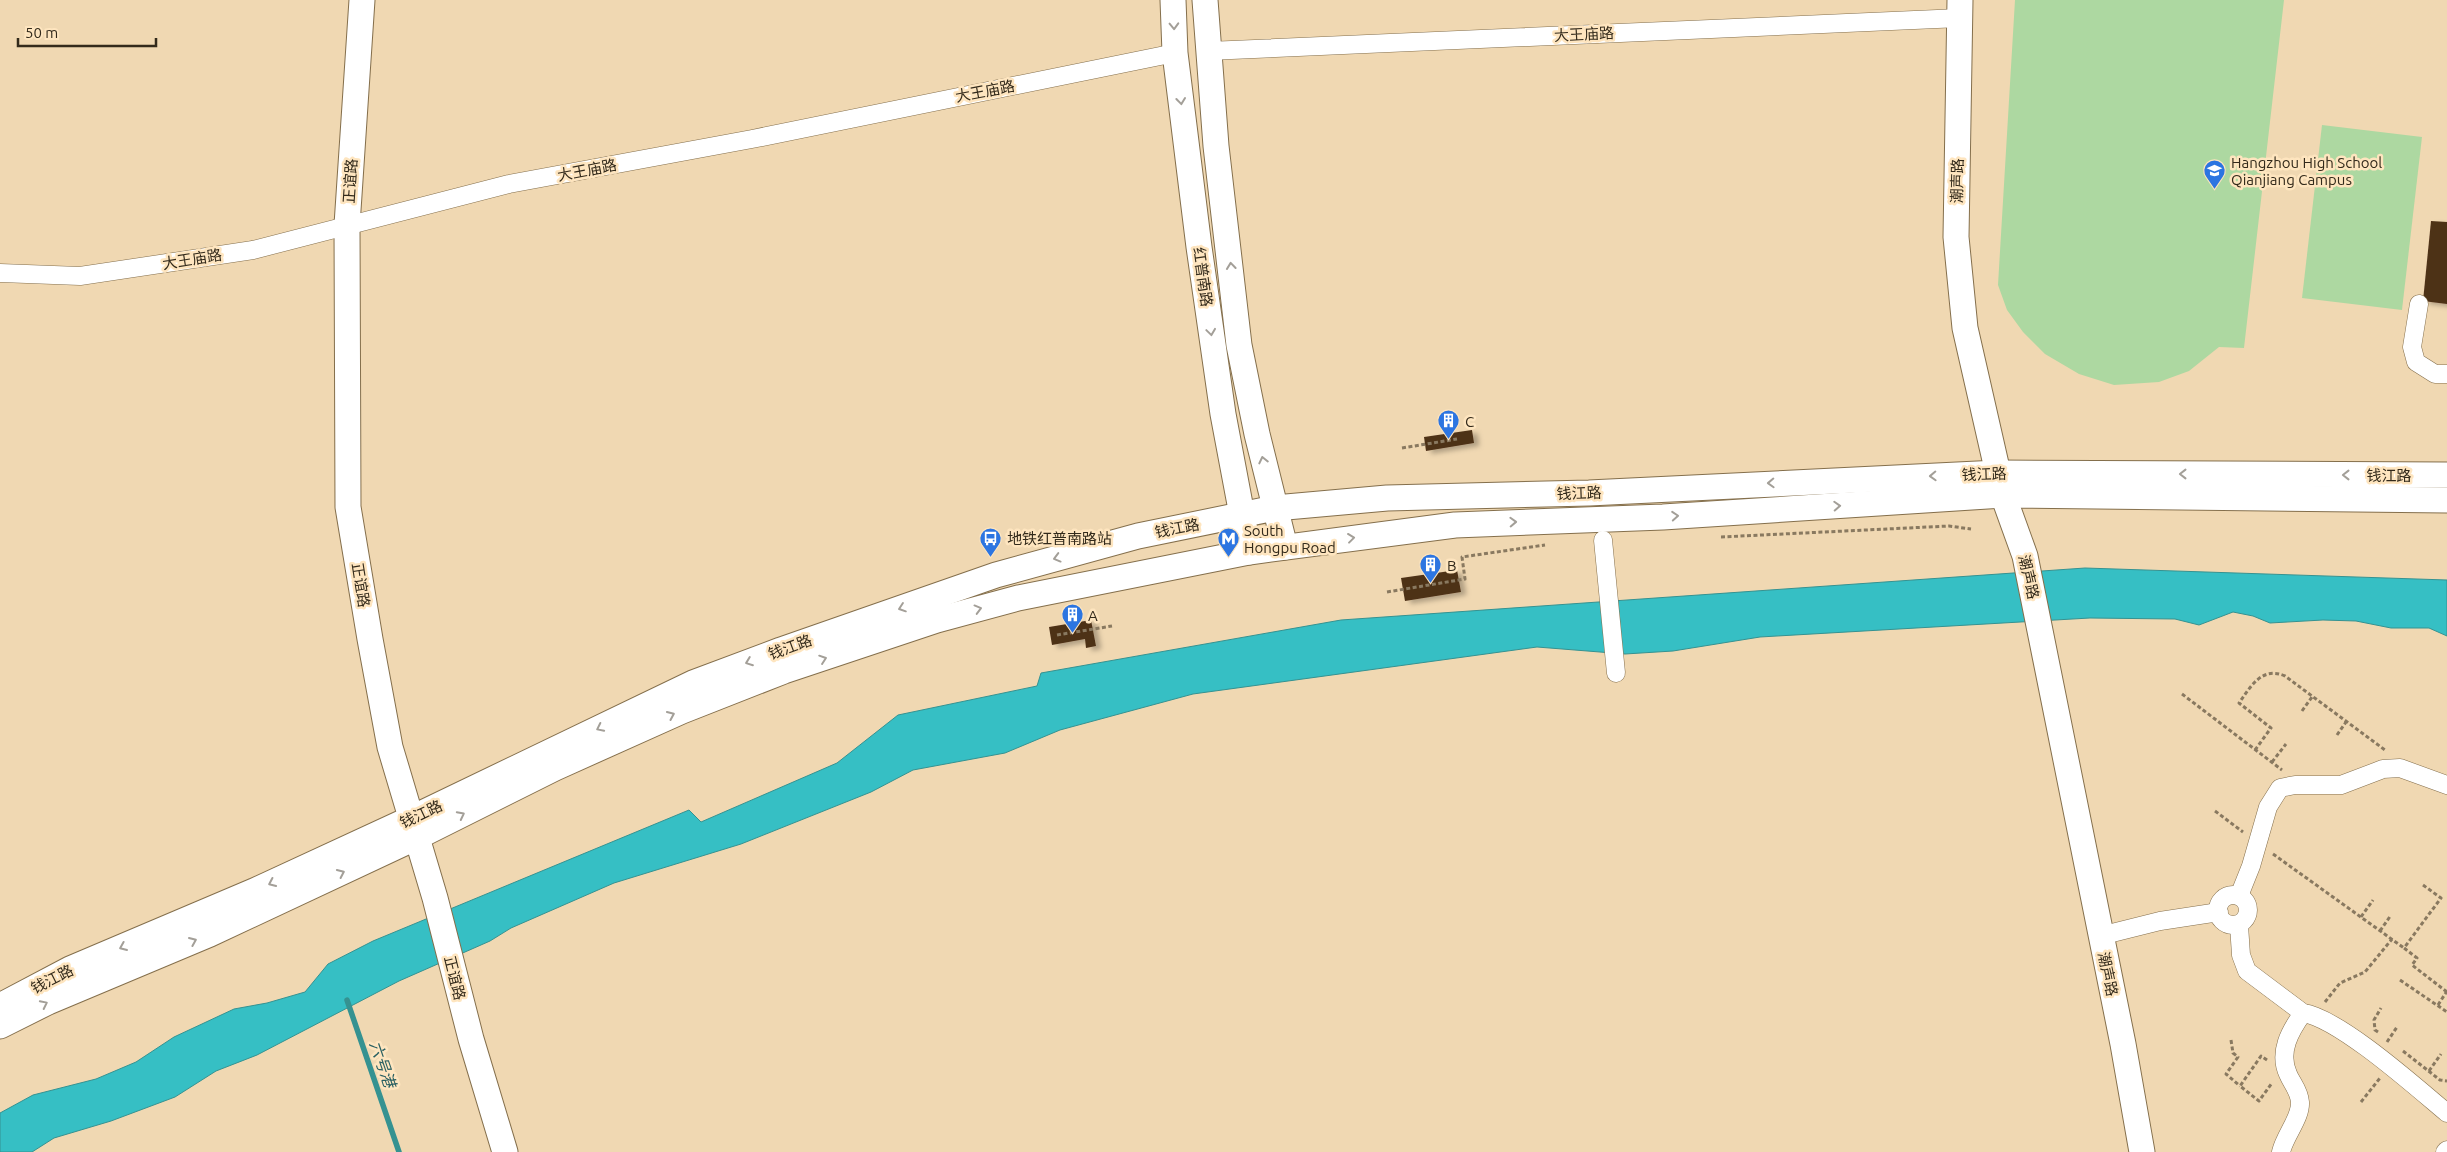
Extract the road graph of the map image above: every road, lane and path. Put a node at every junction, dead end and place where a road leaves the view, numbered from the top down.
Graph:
1 (362, 0) edge
2 (1173, 0) edge
3 (1205, 0) edge
4 (1960, 9) edge
5 (1208, 51) junction
6 (1174, 53) junction
7 (347, 225) junction
8 (0, 273) edge
9 (2419, 304) dead end
10 (2447, 374) edge
11 (1457, 439) dead end
12 (1402, 448) dead end
13 (2447, 475) edge
14 (2001, 484) junction
15 (2447, 500) edge
16 (1275, 508) junction
17 (1242, 515) junction
18 (1971, 530) dead end
19 (1711, 537) dead end
20 (1603, 540) dead end
21 (1549, 544) dead end
22 (1285, 547) junction
23 (1249, 552) junction
24 (1387, 592) dead end
25 (1112, 626) dead end
26 (1057, 635) dead end
27 (1616, 673) dead end
28 (2182, 694) dead end
29 (2312, 697) junction
30 (2302, 711) dead end
31 (2346, 722) junction
32 (2337, 735) dead end
33 (2286, 744) dead end
34 (2255, 750) junction
35 (2272, 762) junction
36 (2400, 768) junction
37 (2303, 785) junction
38 (2447, 785) edge
39 (2216, 811) dead end
40 (415, 828) junction
41 (2258, 844) junction
42 (2423, 885) dead end
43 (2239, 896) junction
44 (2373, 900) dead end
45 (2219, 912) junction
46 (2391, 916) dead end
47 (2361, 917) junction
48 (2239, 925) junction
49 (2380, 931) junction
50 (2100, 936) junction
51 (2392, 939) junction
52 (2404, 948) junction
53 (2400, 980) dead end
54 (2447, 992) edge
55 (0, 1006) edge
56 (2438, 1006) junction
57 (2381, 1008) dead end
58 (2447, 1012) edge
59 (2308, 1014) junction
60 (0, 1026) edge
61 (2231, 1040) dead end
62 (2395, 1045) dead end
63 (2401, 1050) dead end
64 (2441, 1054) dead end
65 (2389, 1066) junction
66 (2428, 1070) junction
67 (2284, 1073) junction
68 (2447, 1080) edge
69 (2240, 1086) junction
70 (2361, 1102) dead end
71 (2447, 1113) edge
72 (505, 1152) edge
73 (2142, 1152) edge
74 (2281, 1152) edge

1 - 7 main road, 正谊路
2 -> 6 main road, 红普南路
3 - 5 main road, 红普南路
4 - 5 street, 大王庙路
4 - 14 main road, 潮声路
16 -> 5 main road, 红普南路
6 - 7 street, 大王庙路
6 -> 17 main road, 红普南路
7 - 8 street, 大王庙路
7 - 40 main road, 正谊路
9 - 10 street
11 - 12 path
13 -> 14 main road, 钱江路
14 - 15 main road, 钱江路
14 -> 16 main road, 钱江路
22 -> 14 main road, 钱江路
14 - 50 main road, 潮声路
16 - 17 main road, 钱江路
16 - 22 main road, 红普南路
17 - 23 main road, 红普南路
17 -> 40 main road, 钱江路
18 - 19 path
20 - 27 street
21 - 24 path
22 - 23 main road, 钱江路
40 -> 23 main road, 钱江路
25 - 26 path
28 - 34 path
29 - 30 path
29 - 31 path
29 - 34 path
31 - 32 path
31 - 36 path
33 - 35 path
34 - 35 path
35 - 37 path
36 - 37 street
36 - 38 street
37 - 41 street
39 - 41 path
40 -> 55 main road, 钱江路
60 -> 40 main road, 钱江路
40 - 72 main road, 正谊路
41 - 43 street
41 - 47 path
42 - 52 path
43 - 45 street
43 - 48 street
44 - 47 path
45 - 48 street
45 - 50 street
46 - 49 path
47 - 49 path
48 - 59 street
49 - 51 path
50 - 73 main road, 潮声路
51 - 52 path
51 - 59 path
52 - 54 path
53 - 56 path
54 - 56 path
56 - 58 path
57 - 62 path
59 - 65 street
59 - 67 street
61 - 69 path
63 - 66 path
64 - 66 path
65 - 70 path
65 - 71 street
66 - 68 path
67 - 69 path
67 - 69 path
67 - 74 street

